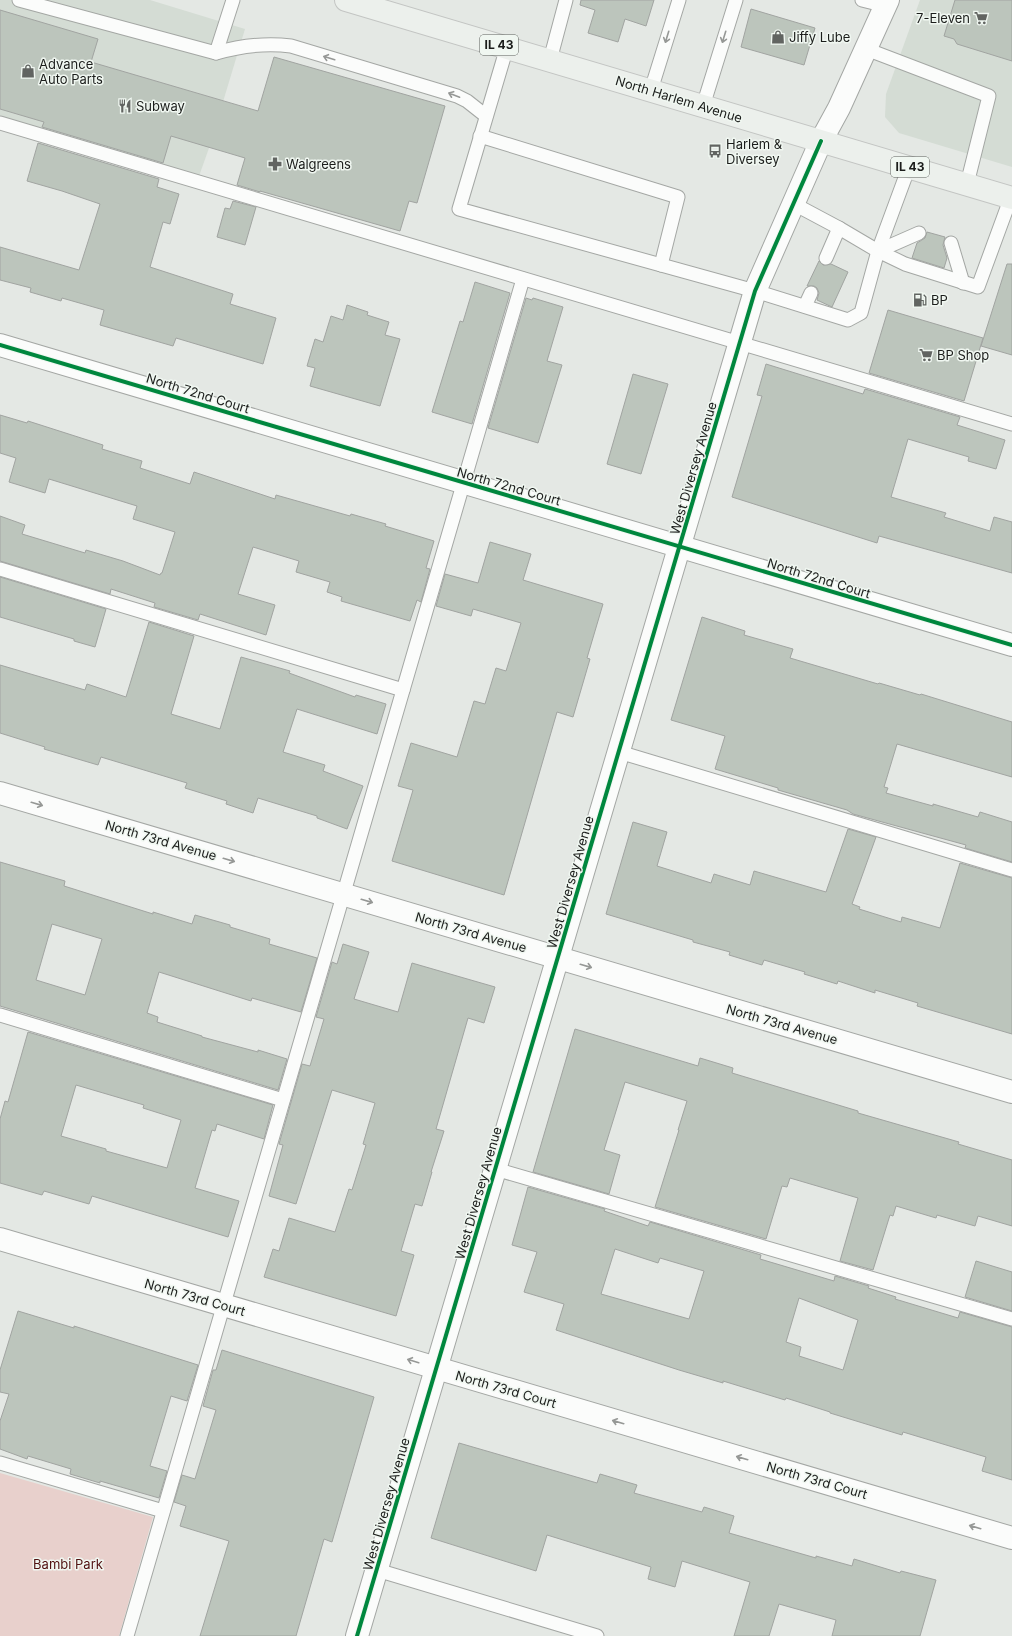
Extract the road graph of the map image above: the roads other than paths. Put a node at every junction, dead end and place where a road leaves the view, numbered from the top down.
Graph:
1 (19, 0) edge
2 (233, 0) edge
3 (346, 0) edge
4 (566, 0) edge
5 (679, 0) edge
6 (736, 0) edge
7 (862, 0) edge
8 (887, 3) edge
9 (506, 47) junction
10 (866, 49) junction
11 (216, 53) junction
12 (550, 60) junction
13 (651, 90) junction
14 (703, 106) junction
15 (486, 116) junction
16 (0, 124) edge
17 (480, 136) junction
18 (821, 141) junction
19 (909, 167) junction
20 (967, 184) junction
21 (1012, 198) edge
22 (794, 204) junction
23 (839, 228) junction
24 (919, 233) dead end
25 (951, 243) dead end
26 (878, 251) junction
27 (826, 258) dead end
28 (661, 265) junction
29 (523, 279) junction
30 (963, 283) junction
31 (755, 291) junction
32 (811, 293) dead end
33 (805, 306) junction
34 (740, 343) junction
35 (0, 345) edge
36 (1012, 424) edge
37 (464, 483) junction
38 (680, 547) junction
39 (0, 569) edge
40 (1012, 645) edge
41 (403, 690) junction
42 (619, 752) junction
43 (0, 793) edge
44 (1012, 870) edge
45 (343, 894) junction
46 (558, 958) junction
47 (0, 1015) edge
48 (1012, 1092) edge
49 (283, 1100) junction
50 (495, 1169) junction
51 (0, 1239) edge
52 (223, 1305) junction
53 (1012, 1320) edge
54 (436, 1368) junction
55 (0, 1462) edge
56 (163, 1511) junction
57 (1012, 1538) edge
58 (377, 1570) junction
59 (127, 1636) edge
60 (357, 1636) edge
61 (596, 1636) edge

1 - 11 lane
2 - 11 lane
3 - 9 main road, North Harlem Avenue / IL 43
4 - 12 lane
5 -> 13 lane
6 -> 14 lane
7 - 8 lane
8 - 10 street, West Diversey Avenue
9 - 12 main road, North Harlem Avenue / IL 43
9 - 15 lane
10 - 18 street, West Diversey Avenue
10 - 20 lane
15 -> 11 lane
12 - 13 main road, North Harlem Avenue / IL 43
13 - 14 main road, North Harlem Avenue / IL 43
14 - 18 main road, North Harlem Avenue / IL 43
15 - 17 lane
16 - 29 lane
17 - 28 lane
17 - 28 lane
18 - 19 main road, North Harlem Avenue / IL 43
18 - 22 street, West Diversey Avenue
19 - 20 main road, North Harlem Avenue / IL 43
19 - 26 lane
20 - 21 main road, North Harlem Avenue / IL 43
21 - 30 lane
22 - 23 lane
22 - 31 street, West Diversey Avenue
23 - 26 lane
23 - 27 lane
24 - 26 lane
25 - 30 lane
26 - 30 lane
26 - 33 lane
28 - 31 lane
29 - 34 lane
29 - 37 lane
31 - 33 lane
31 - 34 street, West Diversey Avenue
32 - 33 lane
34 - 36 lane
34 - 38 street, West Diversey Avenue
35 - 37 street, North 72nd Court
37 - 38 street, North 72nd Court
37 - 41 lane
38 - 40 street, North 72nd Court
38 - 42 street, West Diversey Avenue
39 - 41 lane
41 - 45 lane
42 - 44 lane
42 - 46 street, West Diversey Avenue
43 -> 45 street, North 73rd Avenue
45 -> 46 street, North 73rd Avenue
45 - 49 lane
46 -> 48 street, North 73rd Avenue
46 - 50 street, West Diversey Avenue
47 - 49 lane
49 - 52 lane
50 - 53 lane
50 - 54 street, West Diversey Avenue
51 - 52 street, North 73rd Court
54 -> 52 street, North 73rd Court
52 - 56 lane
57 -> 54 street, North 73rd Court
54 - 58 street, West Diversey Avenue
55 - 56 lane
56 - 59 lane
58 - 60 street, West Diversey Avenue
58 - 61 lane

